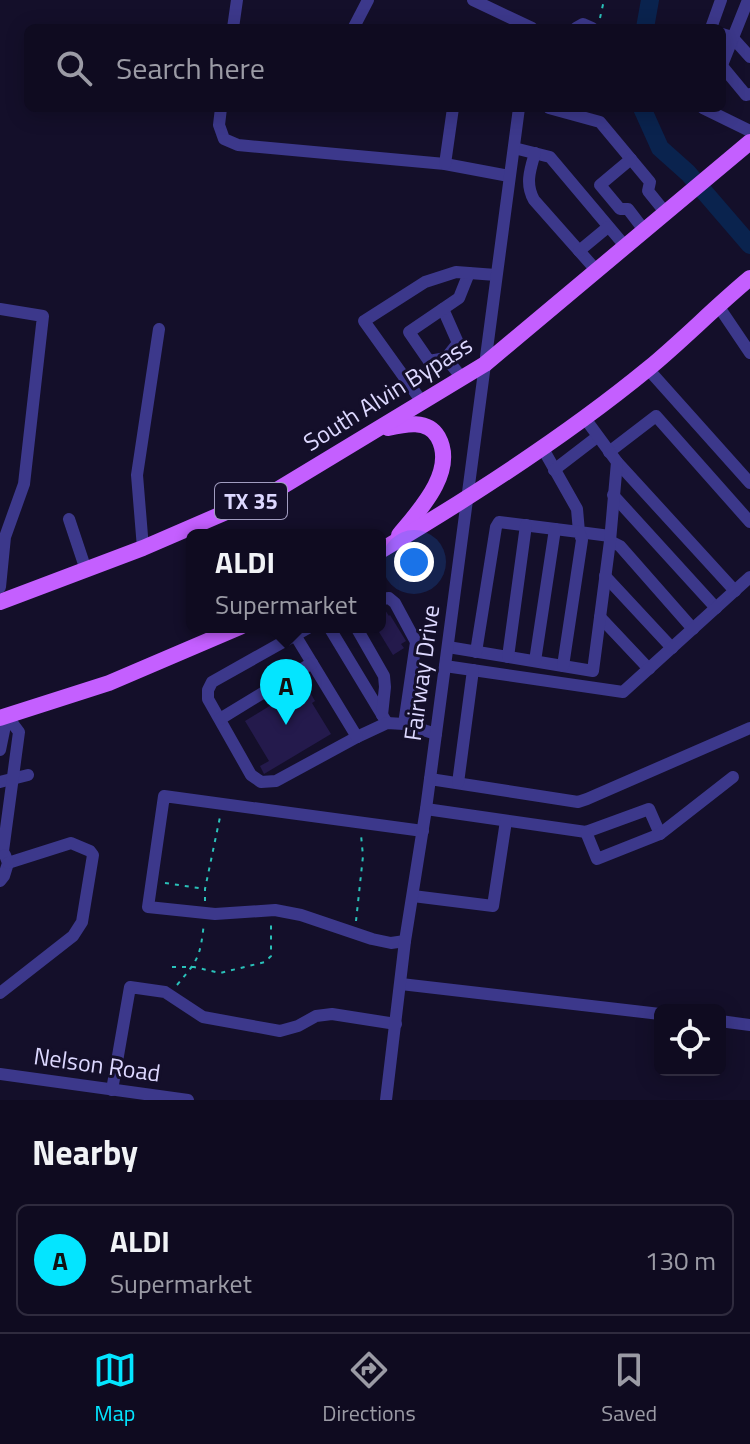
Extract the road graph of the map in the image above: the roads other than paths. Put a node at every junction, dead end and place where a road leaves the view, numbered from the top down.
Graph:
1 (237, 0) edge
2 (368, 0) edge
3 (473, 0) edge
4 (721, 0) edge
5 (748, 0) edge
6 (234, 24) edge
7 (356, 24) edge
8 (524, 24) edge
9 (712, 24) edge
10 (727, 36) edge
11 (750, 57) edge
12 (726, 70) edge
13 (750, 94) edge
14 (221, 112) edge
15 (452, 112) edge
16 (518, 112) edge
17 (565, 112) edge
18 (604, 112) edge
19 (711, 112) edge
20 (600, 122) junction
21 (750, 131) edge
22 (750, 142) edge
23 (514, 148) junction
24 (535, 153) junction
25 (631, 159) junction
26 (445, 164) junction
27 (509, 176) junction
28 (648, 191) junction
29 (628, 209) junction
30 (665, 212) junction
31 (608, 227) junction
32 (644, 230) junction
33 (625, 246) junction
34 (579, 251) junction
35 (596, 270) junction
36 (469, 273) junction
37 (496, 275) junction
38 (747, 281) edge
39 (719, 307) junction
40 (0, 309) edge
41 (443, 309) junction
42 (159, 329) dead end
43 (745, 335) edge
44 (750, 353) edge
45 (446, 358) junction
46 (485, 364) junction
47 (648, 369) junction
48 (462, 378) junction
49 (422, 402) junction
50 (584, 417) junction
51 (375, 430) junction
52 (597, 437) junction
53 (542, 447) junction
54 (613, 457) junction
55 (554, 470) junction
56 (750, 483) edge
57 (613, 495) junction
58 (467, 499) junction
59 (69, 519) dead end
60 (750, 522) edge
61 (526, 525) junction
62 (186, 529) edge
63 (187, 529) edge
64 (555, 529) junction
65 (579, 532) junction
66 (610, 539) junction
67 (386, 547) edge
68 (386, 547) edge
69 (143, 548) junction
70 (86, 570) junction
71 (605, 576) junction
72 (750, 577) edge
73 (0, 587) edge
74 (735, 591) junction
75 (386, 598) edge
76 (0, 602) edge
77 (716, 608) junction
78 (600, 617) junction
79 (693, 629) junction
80 (226, 633) edge
81 (298, 633) edge
82 (333, 633) edge
83 (359, 633) edge
84 (295, 635) junction
85 (448, 647) junction
86 (672, 648) junction
87 (476, 652) junction
88 (508, 657) junction
89 (535, 661) junction
90 (312, 663) junction
91 (445, 666) junction
92 (563, 666) junction
93 (649, 669) junction
94 (473, 670) junction
95 (593, 671) junction
96 (592, 687) junction
97 (4, 717) edge
98 (220, 719) junction
99 (384, 719) junction
100 (404, 724) junction
101 (750, 728) edge
102 (436, 734) junction
103 (357, 737) junction
104 (0, 750) edge
105 (28, 775) dead end
106 (733, 777) dead end
107 (430, 779) junction
108 (6, 781) edge
109 (458, 783) junction
110 (426, 809) junction
111 (506, 821) junction
112 (423, 831) junction
113 (586, 832) junction
114 (660, 834) junction
115 (4, 855) edge
116 (0, 881) edge
117 (413, 896) junction
118 (405, 941) junction
119 (401, 984) junction
120 (0, 993) edge
121 (654, 1013) edge
122 (726, 1022) edge
123 (396, 1024) junction
124 (750, 1025) edge
125 (0, 1074) edge
126 (112, 1090) junction
127 (188, 1100) edge
128 (386, 1100) edge

1 - 6 street
2 - 7 street
3 - 8 street
4 - 9 street
5 - 10 street
10 - 11 street
12 - 13 street
14 - 26 street
15 - 26 street
16 - 23 street, Fairway Drive
17 - 20 street
18 - 20 street
19 - 21 street
20 - 25 street
22 - 30 main road, South Alvin Bypass / TX 35
23 - 24 street
23 - 27 street, Fairway Drive
24 - 31 street
24 - 34 street
25 - 28 street
25 - 29 street
26 - 27 street
27 - 37 street, Fairway Drive
28 - 29 street
28 - 30 street
29 - 32 street
30 - 32 main road, South Alvin Bypass / TX 35
31 - 33 street
31 - 34 street
32 - 33 main road, South Alvin Bypass / TX 35
33 - 35 main road, South Alvin Bypass / TX 35
34 - 35 street
35 - 46 main road, South Alvin Bypass / TX 35
36 - 37 street
36 - 41 street
36 - 49 street
37 - 46 street, Fairway Drive
38 - 39 main road
39 - 43 street
39 - 47 main road
40 - 73 street
41 - 45 street
41 - 45 street
42 - 69 street
43 - 44 street
45 - 48 street
46 - 48 main road, South Alvin Bypass / TX 35
46 - 58 street, Fairway Drive
47 - 50 main road
47 - 56 street
48 - 49 main road, South Alvin Bypass / TX 35
49 - 51 main road, South Alvin Bypass / TX 35
50 - 52 street
50 - 53 main road
51 - 63 main road, South Alvin Bypass / TX 35
51 - 68 main road
52 - 54 street
52 - 55 street
53 - 55 street
53 - 58 main road
54 - 57 street
54 - 60 street
54 - 74 street
55 - 65 street
57 - 66 street
57 - 77 street
58 - 67 main road
58 - 85 street, Fairway Drive
59 - 70 street
61 - 64 street
61 - 87 street
61 - 88 street
62 - 69 main road, South Alvin Bypass / TX 35
64 - 65 street
64 - 89 street
65 - 66 street
65 - 92 street
66 - 71 street
66 - 79 street
69 - 70 main road, South Alvin Bypass / TX 35
70 - 76 main road, South Alvin Bypass / TX 35
71 - 78 street
71 - 86 street
72 - 74 street
74 - 77 street
75 - 100 street
77 - 79 street
78 - 93 street
78 - 95 street
79 - 86 street
80 - 97 main road
81 - 84 street
82 - 99 street
83 - 99 street
84 - 90 street
84 - 98 street
85 - 87 street
85 - 91 street, Fairway Drive
86 - 93 street
87 - 88 street
88 - 89 street
89 - 92 street
90 - 98 street
90 - 103 street
91 - 94 street
91 - 102 street, Fairway Drive
92 - 95 street
93 - 96 street
94 - 96 street
94 - 109 street
95 - 96 street
97 - 104 street
97 - 108 street
98 - 103 street
99 - 100 street
99 - 103 street
100 - 102 street
101 - 109 street
102 - 107 street, Fairway Drive
105 - 108 street
106 - 114 street
107 - 109 street
107 - 110 street, Fairway Drive
108 - 115 street
110 - 111 street
110 - 112 street, Fairway Drive
111 - 113 street
111 - 117 street
112 - 117 street, Fairway Drive
112 - 118 street
113 - 114 street
113 - 114 street
115 - 116 street
115 - 120 street
117 - 118 street, Fairway Drive
118 - 119 street, Fairway Drive
119 - 121 street
119 - 123 street, Fairway Drive
122 - 124 street
123 - 126 street
123 - 128 street, Fairway Drive
125 - 126 street, Nelson Road
126 - 127 street, Nelson Road

